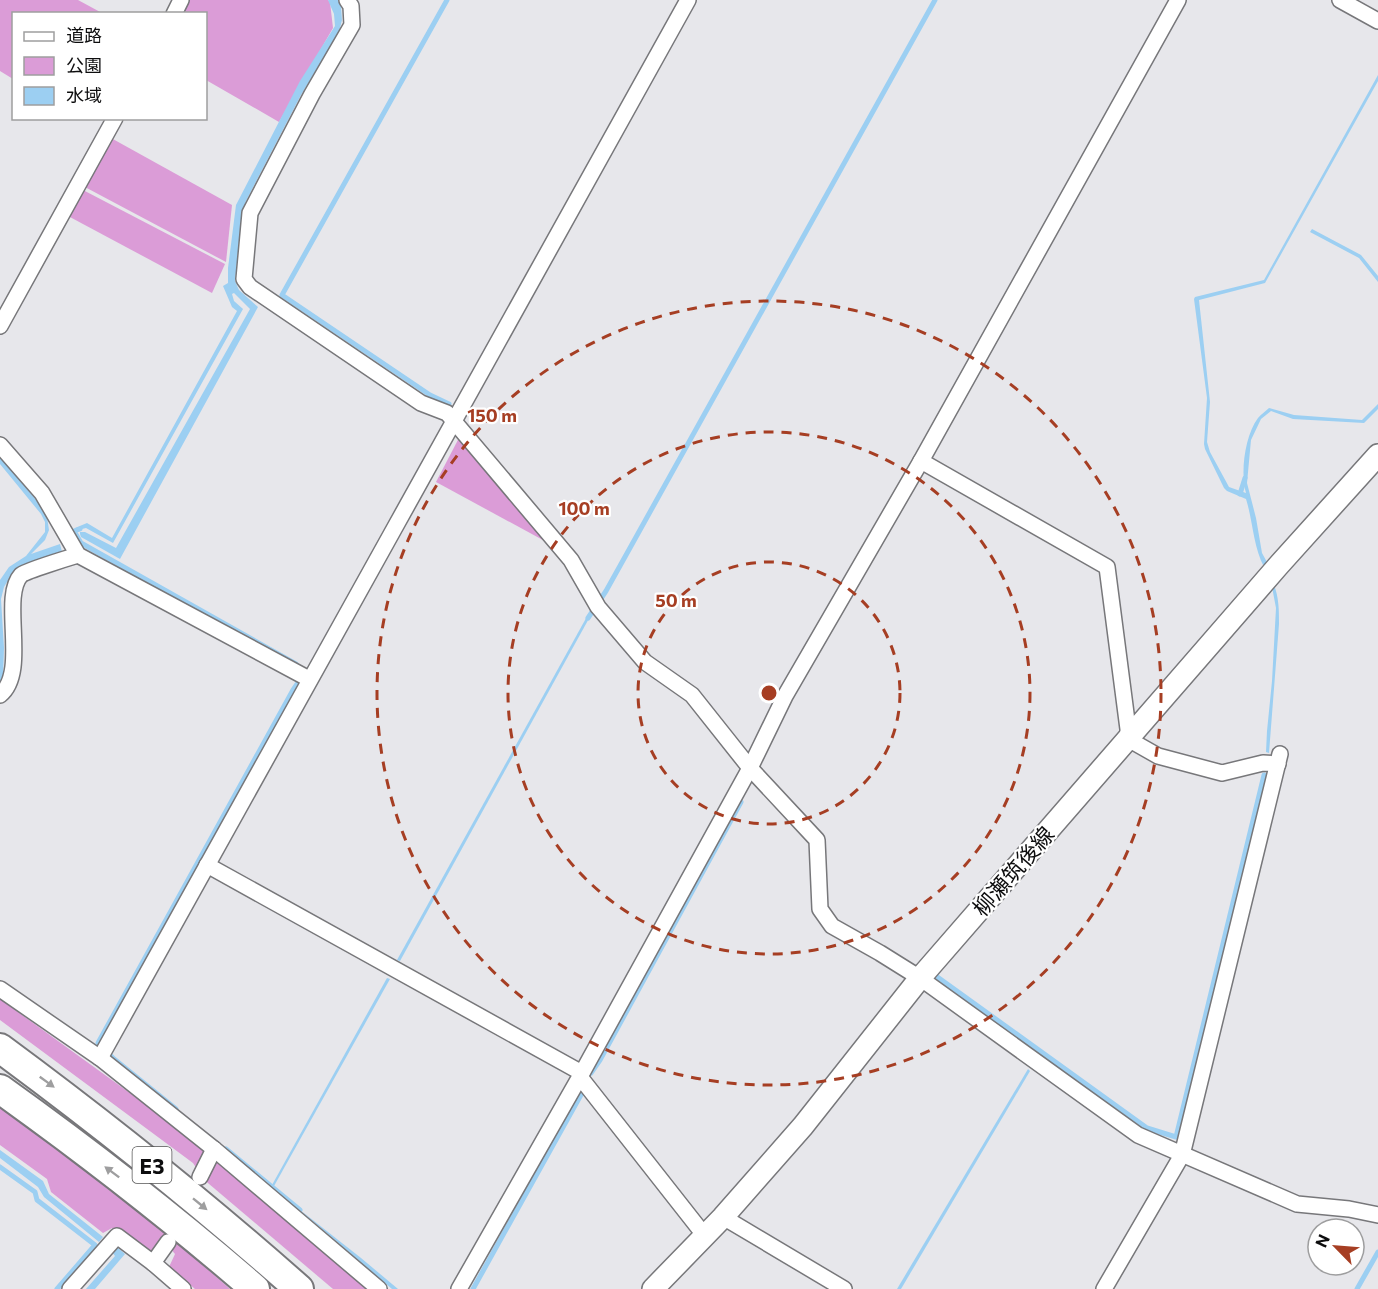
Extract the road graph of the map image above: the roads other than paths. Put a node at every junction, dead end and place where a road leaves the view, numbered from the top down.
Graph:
1 (347, 0) edge
2 (688, 0) edge
3 (1178, 0) edge
4 (1340, 0) edge
5 (1378, 21) edge
6 (114, 120) edge
7 (0, 326) edge
8 (455, 422) junction
9 (0, 445) edge
10 (1378, 455) edge
11 (921, 461) junction
12 (78, 555) junction
13 (309, 679) junction
14 (0, 695) edge
15 (1128, 739) junction
16 (750, 768) junction
17 (207, 865) junction
18 (920, 978) junction
19 (0, 989) edge
20 (0, 1048) edge
21 (100, 1058) junction
22 (581, 1075) junction
23 (0, 1089) edge
24 (214, 1149) junction
25 (1182, 1155) junction
26 (200, 1178) dead end
27 (1378, 1215) edge
28 (723, 1217) junction
29 (705, 1236) junction
30 (168, 1242) dead end
31 (153, 1263) junction
32 (70, 1289) edge
33 (183, 1289) edge
34 (255, 1289) edge
35 (299, 1289) edge
36 (379, 1289) edge
37 (459, 1289) edge
38 (653, 1289) edge
39 (844, 1289) edge
40 (1104, 1289) edge

1 - 8 street
2 - 8 street
3 - 11 street
4 - 5 street
6 - 7 street
8 - 13 street
8 - 16 street
9 - 12 street
10 - 15 main road, 柳瀬筑後線
11 - 15 street
11 - 16 street
12 - 13 street
12 - 14 street
13 - 17 street
15 - 18 main road, 柳瀬筑後線
15 - 25 street
16 - 18 street
16 - 22 street
17 - 21 street
17 - 22 street
18 - 25 street
18 - 28 main road, 柳瀬筑後線
19 - 21 street
20 -> 35 highway, E3
21 - 24 street
22 - 29 street
22 - 37 street
34 -> 23 highway, E3
24 - 26 street
24 - 36 street
25 - 27 street
25 - 40 street
28 - 29 main road, 柳瀬筑後線
28 - 39 street
29 - 38 main road, 柳瀬筑後線
30 - 31 street
31 - 32 street
31 - 33 street

